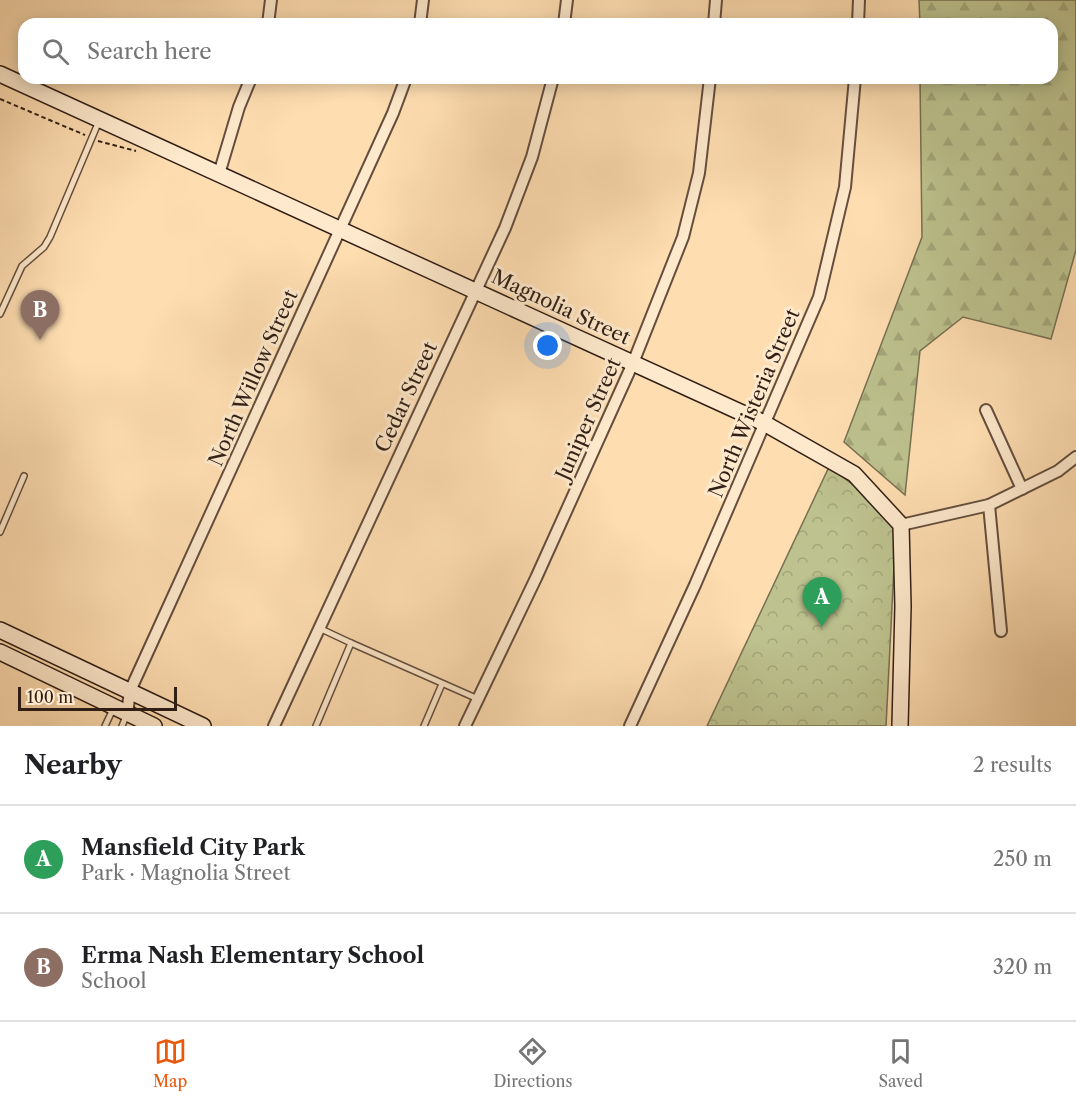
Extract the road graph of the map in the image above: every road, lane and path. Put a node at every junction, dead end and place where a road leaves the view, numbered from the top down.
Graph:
1 (272, 0) edge
2 (423, 0) edge
3 (567, 0) edge
4 (716, 0) edge
5 (859, 0) edge
6 (269, 18) edge
7 (421, 18) edge
8 (565, 18) edge
9 (714, 18) edge
10 (858, 18) edge
11 (3, 77) edge
12 (18, 84) edge
13 (19, 84) edge
14 (248, 84) edge
15 (404, 84) edge
16 (551, 84) edge
17 (709, 84) edge
18 (854, 84) edge
19 (0, 99) edge
20 (99, 119) junction
21 (92, 138) junction
22 (140, 153) dead end
23 (219, 174) junction
24 (340, 229) junction
25 (475, 291) junction
26 (0, 314) edge
27 (633, 363) junction
28 (986, 410) dead end
29 (764, 423) junction
30 (1076, 457) edge
31 (24, 476) dead end
32 (1022, 489) junction
33 (989, 505) junction
34 (901, 525) junction
35 (0, 532) edge
36 (319, 628) junction
37 (0, 630) edge
38 (1001, 631) dead end
39 (351, 643) junction
40 (0, 652) edge
41 (442, 684) junction
42 (130, 691) junction
43 (478, 699) junction
44 (121, 716) edge
45 (105, 726) edge
46 (154, 726) edge
47 (203, 726) edge
48 (274, 726) edge
49 (316, 726) edge
50 (424, 726) edge
51 (465, 726) edge
52 (630, 726) edge
53 (900, 726) edge

1 - 6 street
2 - 7 street
3 - 8 street
4 - 9 street
5 - 10 street
11 - 12 street, Magnolia Street
13 - 20 street, Magnolia Street
14 - 23 street
15 - 24 street, North Willow Street
16 - 25 street, Cedar Street
17 - 27 street, Juniper Street
18 - 29 street, North Wisteria Street
19 - 21 path
20 - 21 lane
20 - 23 street, Magnolia Street
21 - 22 path
21 - 26 lane
23 - 24 street, Magnolia Street
24 - 25 street, Magnolia Street
24 - 42 street, North Willow Street
25 - 27 street, Magnolia Street
25 - 36 street, Cedar Street
27 - 29 street, Magnolia Street
27 - 43 street, Juniper Street
28 - 32 street
29 - 34 street, Magnolia Street
29 - 52 street, North Wisteria Street
30 - 32 street
31 - 35 lane
32 - 33 street
33 - 34 street
33 - 38 street
34 - 53 street
36 - 39 lane
36 - 48 street, Cedar Street
37 - 42 street
39 - 41 lane
39 - 49 lane
40 - 44 street
41 - 43 lane
41 - 50 lane
42 - 44 street, North Willow Street
42 - 47 street
43 - 51 street, Juniper Street
44 - 45 lane
44 - 46 street

